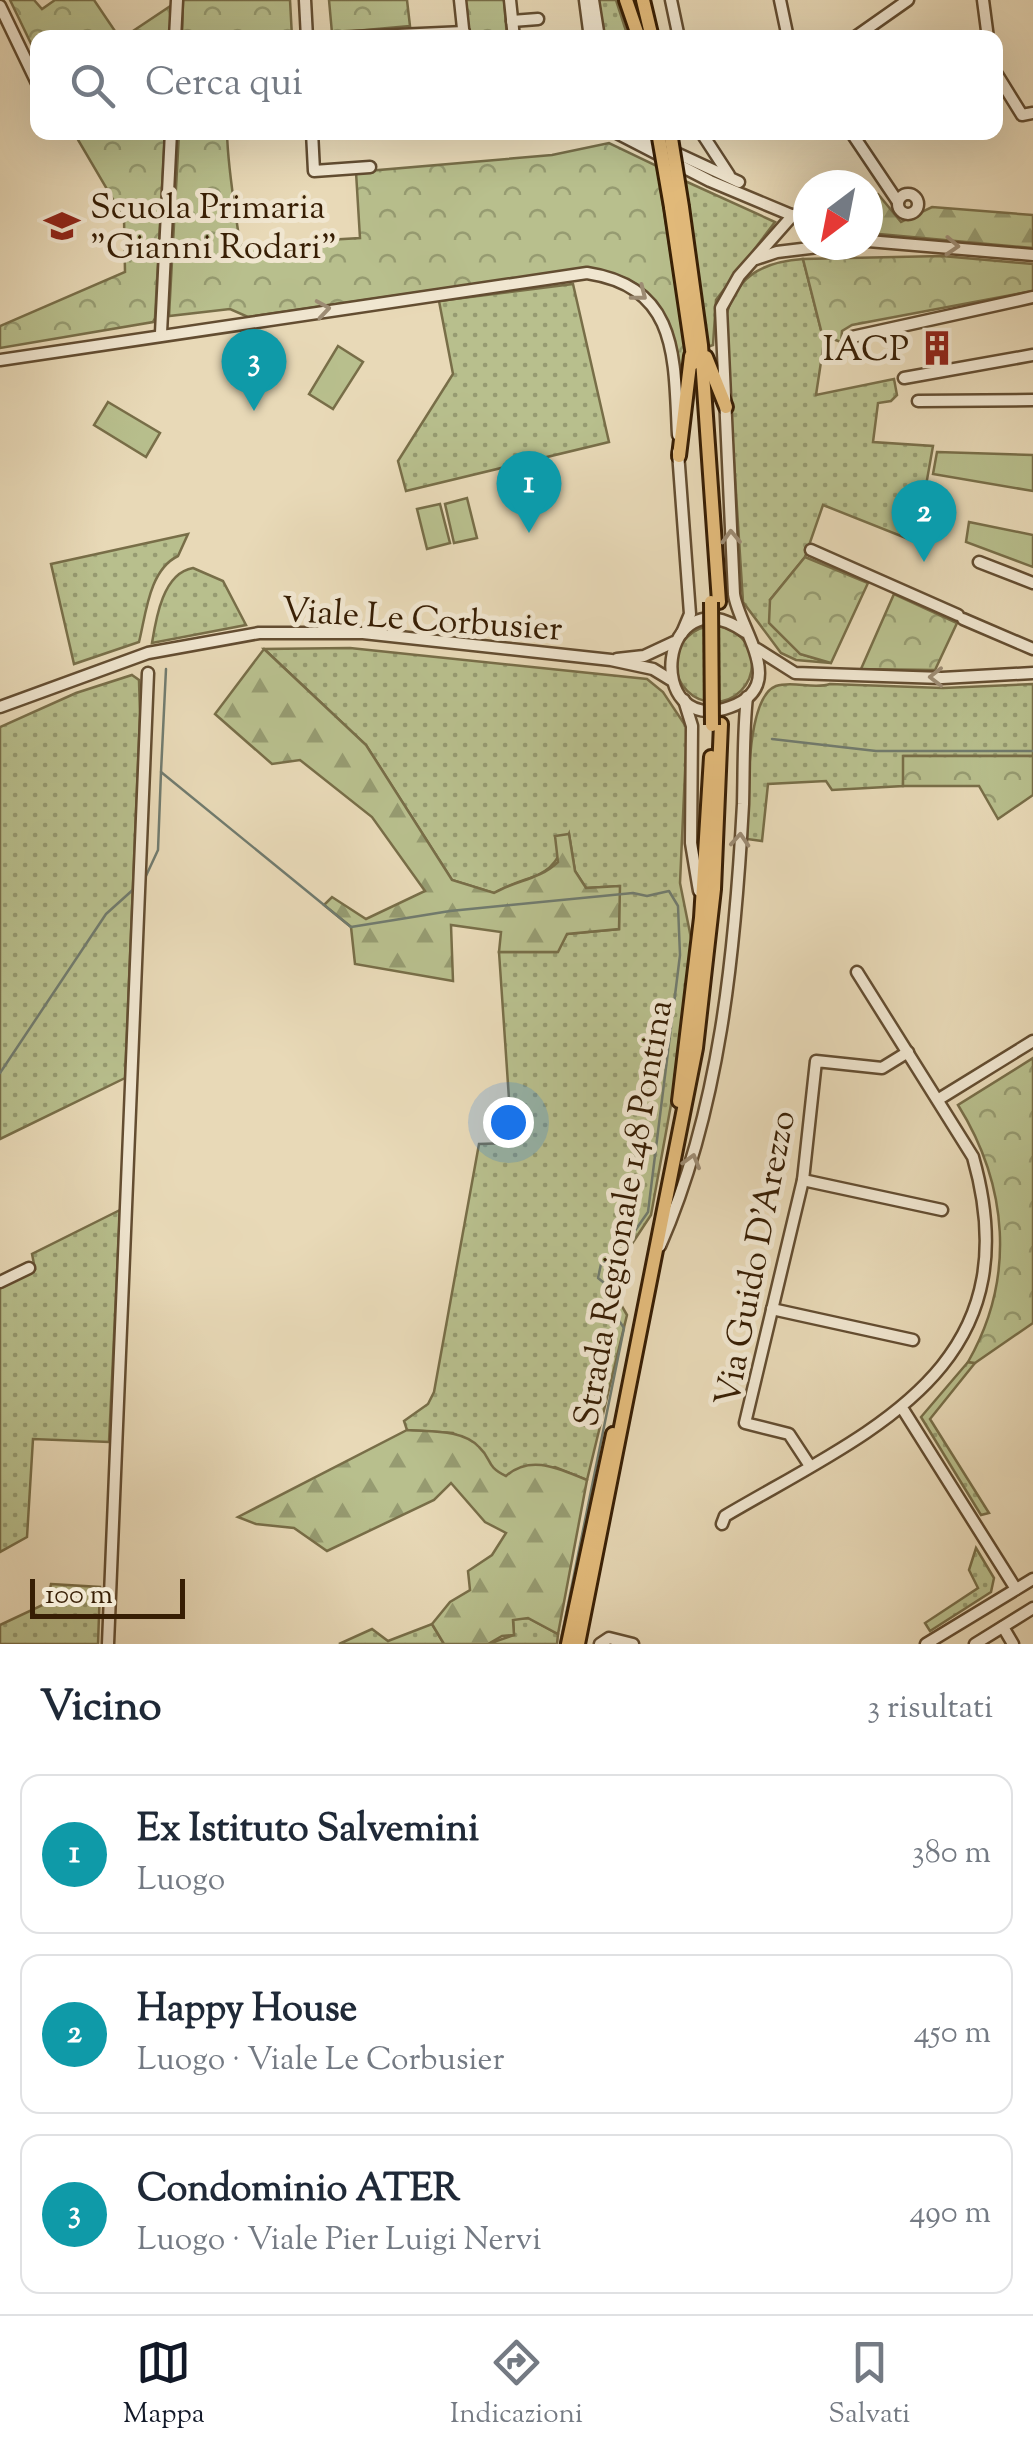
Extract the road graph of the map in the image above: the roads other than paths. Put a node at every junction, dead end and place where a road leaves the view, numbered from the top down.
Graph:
1 (177, 0) edge
2 (305, 0) edge
3 (460, 0) edge
4 (510, 0) edge
5 (585, 0) edge
6 (594, 0) edge
7 (629, 0) edge
8 (646, 0) edge
9 (671, 0) edge
10 (780, 0) edge
11 (908, 0) edge
12 (983, 0) edge
13 (0, 6) edge
14 (538, 18) dead end
15 (512, 21) junction
16 (175, 30) edge
17 (307, 30) edge
18 (463, 30) edge
19 (513, 30) edge
20 (589, 30) edge
21 (598, 30) edge
22 (638, 30) edge
23 (653, 30) edge
24 (677, 30) edge
25 (786, 30) edge
26 (865, 30) edge
27 (987, 30) edge
28 (30, 68) edge
29 (1003, 84) edge
30 (1033, 114) edge
31 (171, 140) edge
32 (312, 140) edge
33 (631, 140) edge
34 (648, 140) edge
35 (660, 140) edge
36 (671, 140) edge
37 (706, 140) edge
38 (856, 140) edge
39 (370, 167) dead end
40 (739, 182) junction
41 (753, 195) junction
42 (898, 202) dead end
43 (676, 207) junction
44 (792, 216) joint
45 (883, 242) edge
46 (793, 250) edge
47 (1033, 255) edge
48 (750, 262) junction
49 (1033, 298) edge
50 (162, 333) junction
51 (852, 337) dead end
52 (696, 342) junction
53 (1033, 355) edge
54 (0, 360) edge
55 (904, 378) dead end
56 (1033, 400) edge
57 (918, 401) dead end
58 (726, 407) junction
59 (679, 456) junction
60 (811, 550) dead end
61 (979, 562) dead end
62 (1033, 583) edge
63 (745, 632) junction
64 (678, 638) junction
65 (1029, 647) edge
66 (757, 650) junction
67 (1033, 658) edge
68 (611, 660) junction
69 (1032, 671) edge
70 (148, 673) dead end
71 (671, 681) junction
72 (748, 696) junction
73 (684, 699) junction
74 (0, 707) edge
75 (716, 725) junction
76 (701, 918) junction
77 (856, 972) dead end
78 (1033, 1041) edge
79 (908, 1052) junction
80 (939, 1099) junction
81 (803, 1180) junction
82 (942, 1210) dead end
83 (658, 1252) junction
84 (29, 1268) dead end
85 (0, 1282) edge
86 (772, 1309) junction
87 (913, 1340) dead end
88 (904, 1411) junction
89 (810, 1466) junction
90 (722, 1524) dead end
91 (1033, 1578) edge
92 (1016, 1590) junction
93 (1033, 1608) edge
94 (1003, 1627) junction
95 (946, 1639) edge
96 (108, 1644) edge
97 (568, 1644) edge
98 (578, 1644) edge
99 (600, 1644) edge
100 (634, 1644) edge
101 (926, 1644) edge
102 (975, 1644) edge
103 (1013, 1644) edge

1 - 16 street
2 - 17 street
3 - 18 street
4 - 15 street
5 - 20 street
6 - 21 street
7 - 22 main road
8 - 23 main road
9 - 24 street
10 - 25 street
11 - 26 street
12 - 27 street
13 - 28 street
14 - 15 street
15 - 19 street
29 - 30 street
31 - 50 street
32 - 39 street
33 - 41 street
34 - 40 street
35 - 43 main road, Strada Regionale 148 Pontina, bridge
36 - 43 main road, Strada Regionale 148 Pontina, bridge
37 - 40 street
38 - 42 street
40 - 41 street
41 - 44 street
43 - 52 main road, Strada Regionale 148 Pontina
44 - 48 street
45 -> 47 street
46 - 48 street
48 - 58 street
49 - 51 street
50 - 54 street
50 -> 59 street
52 - 58 main road
52 - 59 main road
52 - 75 main road, Strada Regionale 148 Pontina
53 - 55 street
56 - 57 street
63 -> 58 street
59 - 64 street
60 - 65 street
61 - 62 street
63 - 64 street
63 - 66 street
64 - 68 street, Viale Le Corbusier
64 - 71 street
65 - 67 street
69 -> 66 street
66 - 72 street
68 - 71 street, Viale Le Corbusier
68 - 74 street, Viale Le Corbusier
70 - 96 street
71 - 73 street
72 - 73 street
83 -> 72 street
73 - 76 street
75 - 76 main road, Strada Regionale 148 Pontina
75 - 83 main road, Strada Regionale 148 Pontina
76 - 97 main road, Strada Regionale 148 Pontina
77 - 79 street
78 - 80 street
79 - 80 street
79 - 81 street, Via Guido D'Arezzo
80 - 88 street
81 - 82 street
81 - 86 street, Via Guido D'Arezzo
83 - 98 main road, Strada Regionale 148 Pontina
84 - 85 street
86 - 87 street
86 - 89 street, Via Guido D'Arezzo
88 - 89 street
88 - 92 street
89 - 90 street
91 - 92 street
92 - 95 street
93 - 94 street
94 - 102 street
94 - 103 street
95 - 101 street
99 - 100 street

